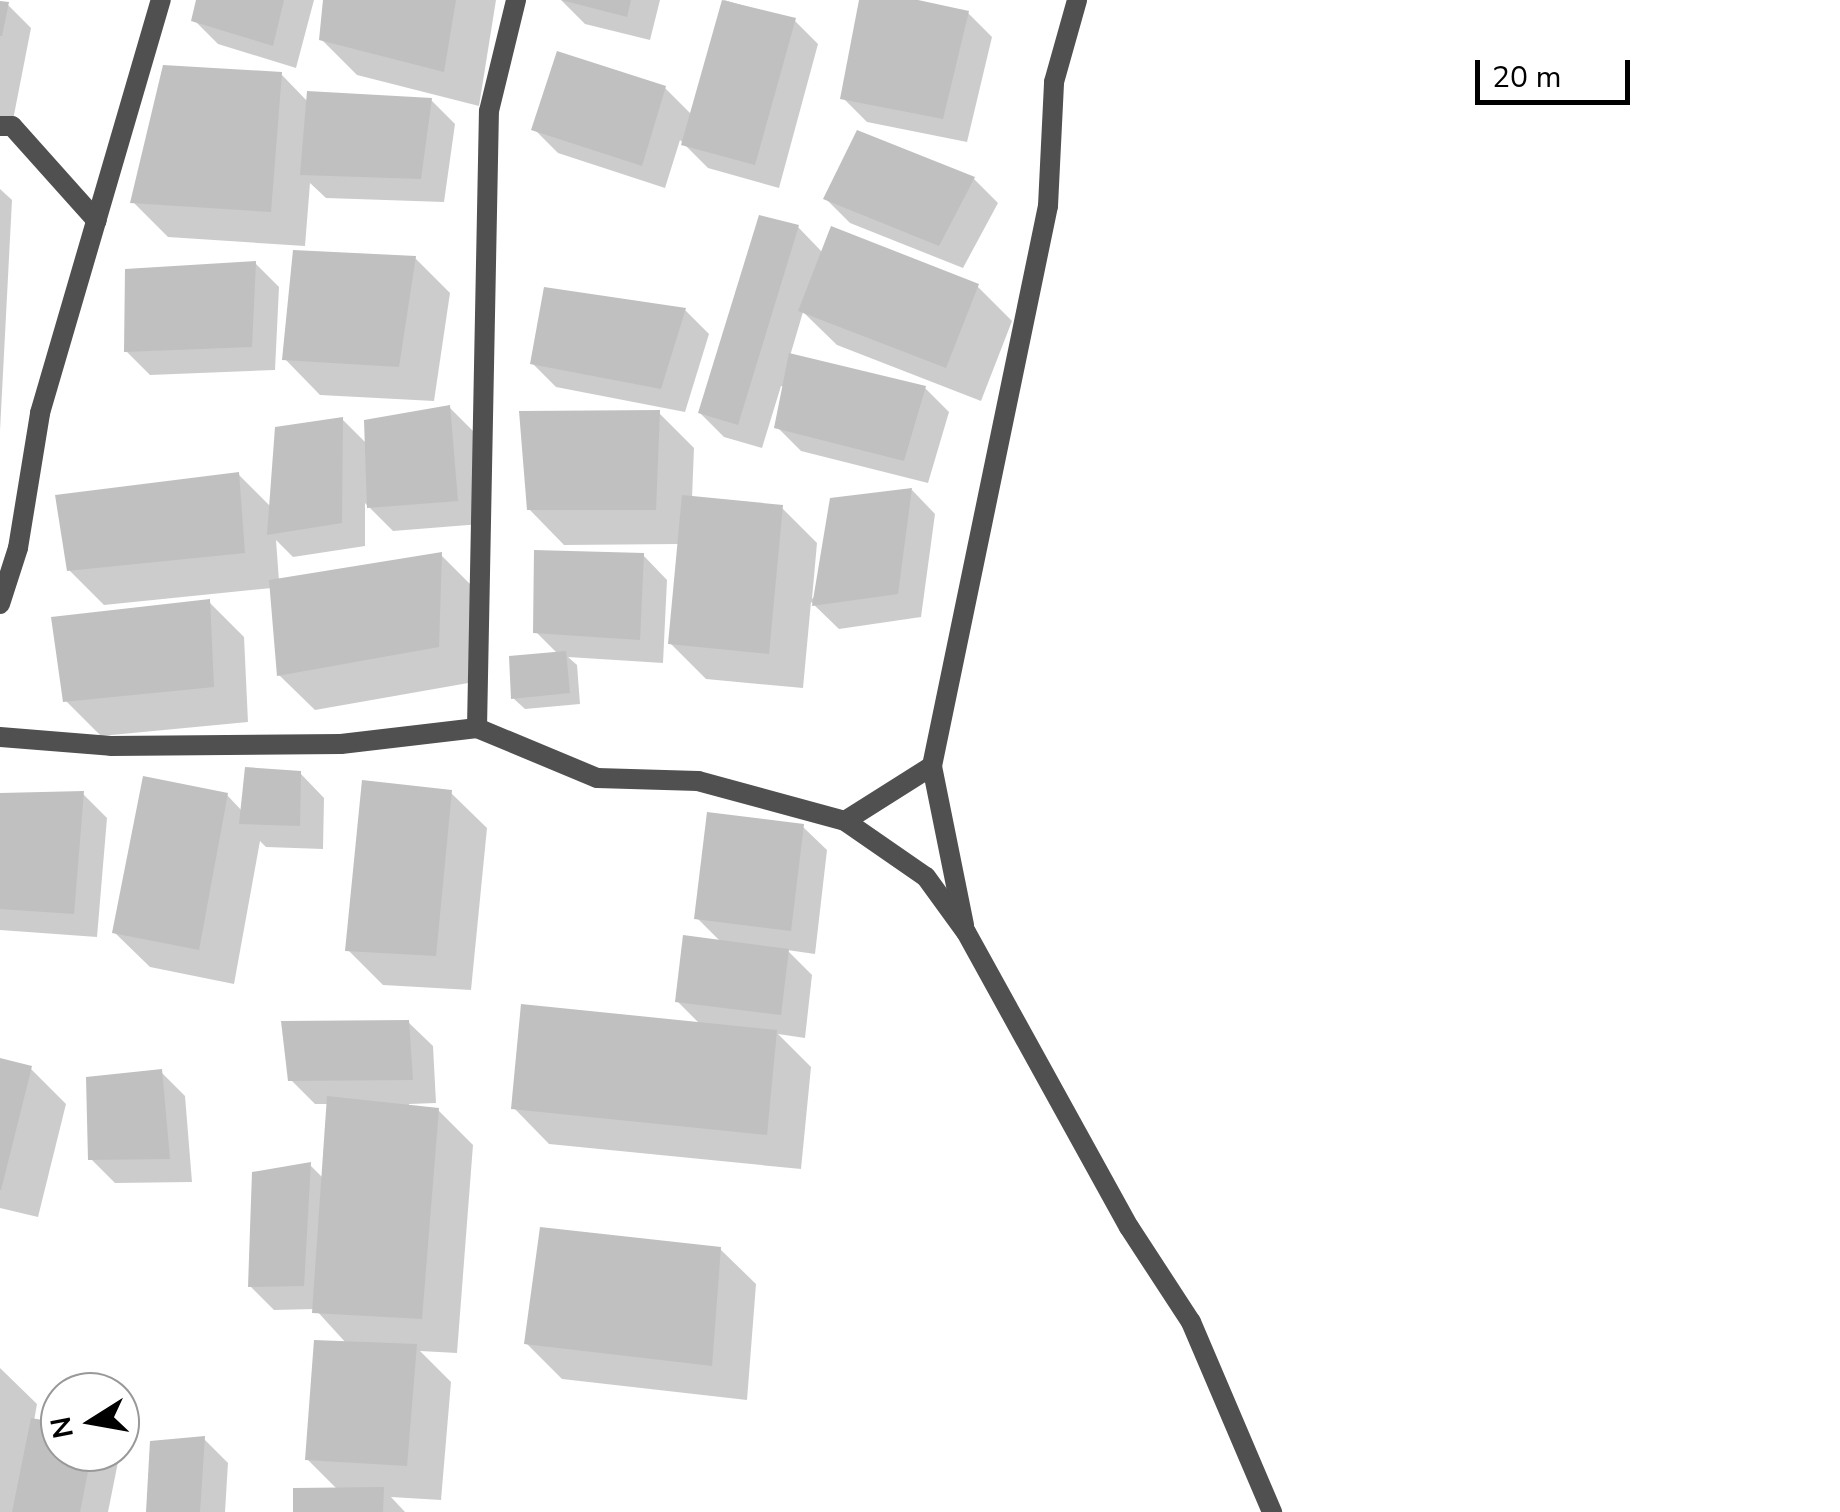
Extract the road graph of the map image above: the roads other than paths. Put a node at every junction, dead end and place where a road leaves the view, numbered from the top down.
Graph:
1 (161, 0) edge
2 (516, 0) edge
3 (1077, 0) edge
4 (0, 126) edge
5 (98, 220) junction
6 (0, 604) edge
7 (477, 728) junction
8 (0, 737) edge
9 (932, 766) junction
10 (845, 821) junction
11 (966, 932) junction
12 (1272, 1512) edge

1 - 5 street
2 - 7 street
3 - 9 street
4 - 5 street
5 - 6 street
7 - 8 street
7 - 10 street
9 - 10 street
9 - 11 street
10 - 11 street
11 - 12 street

